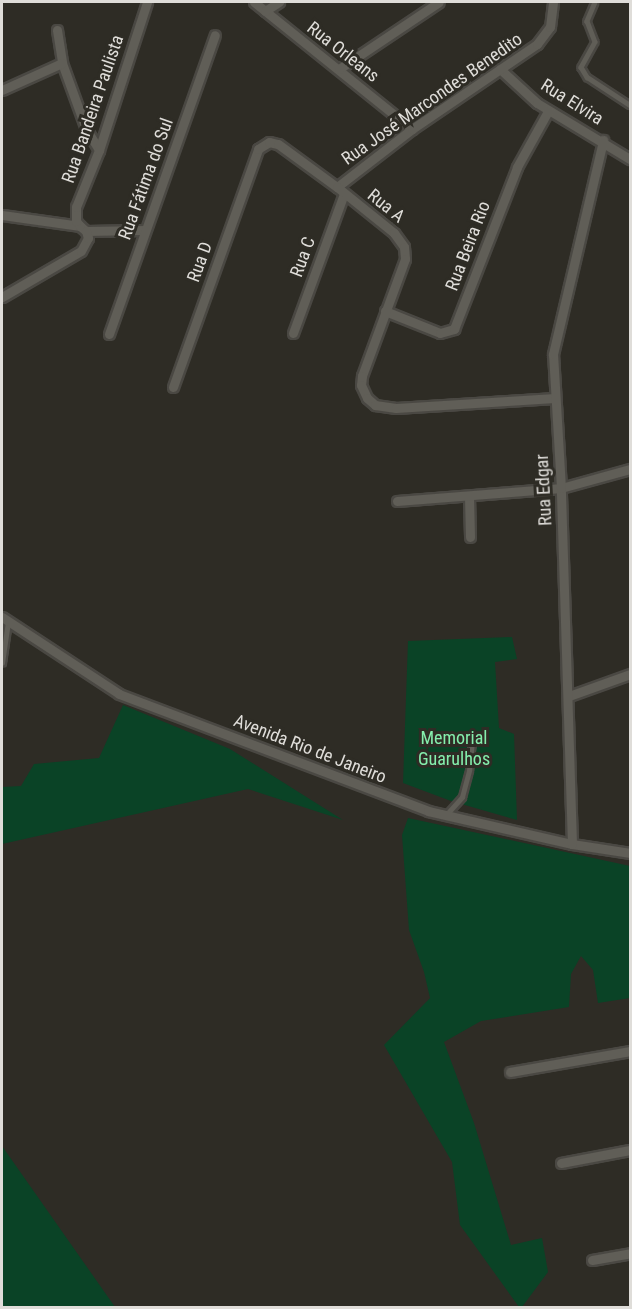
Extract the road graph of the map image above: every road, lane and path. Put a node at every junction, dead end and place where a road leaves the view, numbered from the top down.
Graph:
1 (147, 2) edge
2 (254, 2) edge
3 (279, 2) edge
4 (439, 2) edge
5 (553, 2) edge
6 (595, 2) edge
7 (265, 11) junction
8 (57, 30) dead end
9 (215, 35) dead end
10 (63, 63) junction
11 (339, 69) junction
12 (500, 69) junction
13 (2, 90) edge
14 (630, 105) edge
15 (548, 111) junction
16 (412, 129) junction
17 (603, 140) junction
18 (258, 149) joint
19 (99, 150) junction
20 (630, 159) edge
21 (341, 191) junction
22 (2, 215) edge
23 (83, 228) junction
24 (145, 230) junction
25 (2, 297) edge
26 (385, 312) junction
27 (293, 333) dead end
28 (109, 334) dead end
29 (173, 387) dead end
30 (555, 398) junction
31 (630, 469) edge
32 (561, 488) junction
33 (469, 496) junction
34 (398, 501) dead end
35 (470, 537) dead end
36 (5, 620) edge
37 (2, 663) edge
38 (630, 674) edge
39 (568, 696) junction
40 (472, 743) dead end
41 (446, 815) junction
42 (572, 844) junction
43 (630, 853) edge
44 (630, 1051) edge
45 (510, 1072) dead end
46 (630, 1150) edge
47 (561, 1163) dead end
48 (630, 1253) edge
49 (592, 1260) dead end

1 - 19 street, Rua Bandeira Paulista
2 - 7 street, Rua Orleans
3 - 7 street
4 - 11 street
5 - 12 street, Rua José Marcondes Benedito
6 - 14 lane
7 - 11 street, Rua Orleans
8 - 10 street
9 - 24 street, Rua Fátima do Sul
10 - 13 street
10 - 19 street
11 - 16 street, Rua Orleans
12 - 15 street, Rua Elvira
12 - 16 street, Rua José Marcondes Benedito
15 - 17 street, Rua Elvira
15 - 26 street, Rua Beira Rio
16 - 21 street, Rua José Marcondes Benedito
17 - 20 street, Rua Elvira
17 - 30 street, Rua Edgar
18 - 21 street, Rua A
18 - 29 street, Rua D
19 - 23 street, Rua Bandeira Paulista
21 - 26 street, Rua A
21 - 27 street, Rua C
22 - 23 street
23 - 24 street
23 - 25 street
24 - 28 street, Rua Fátima do Sul
26 - 30 street
30 - 32 street, Rua Edgar
31 - 32 street
32 - 33 street
32 - 39 street, Rua Edgar
33 - 34 street
33 - 35 street
36 - 37 lane
36 - 41 street, Avenida Rio de Janeiro
38 - 39 street
39 - 42 street, Rua Edgar
40 - 41 lane
41 - 42 street, Avenida Rio de Janeiro
42 - 43 street, Avenida Rio de Janeiro
44 - 45 street
46 - 47 street
48 - 49 street

